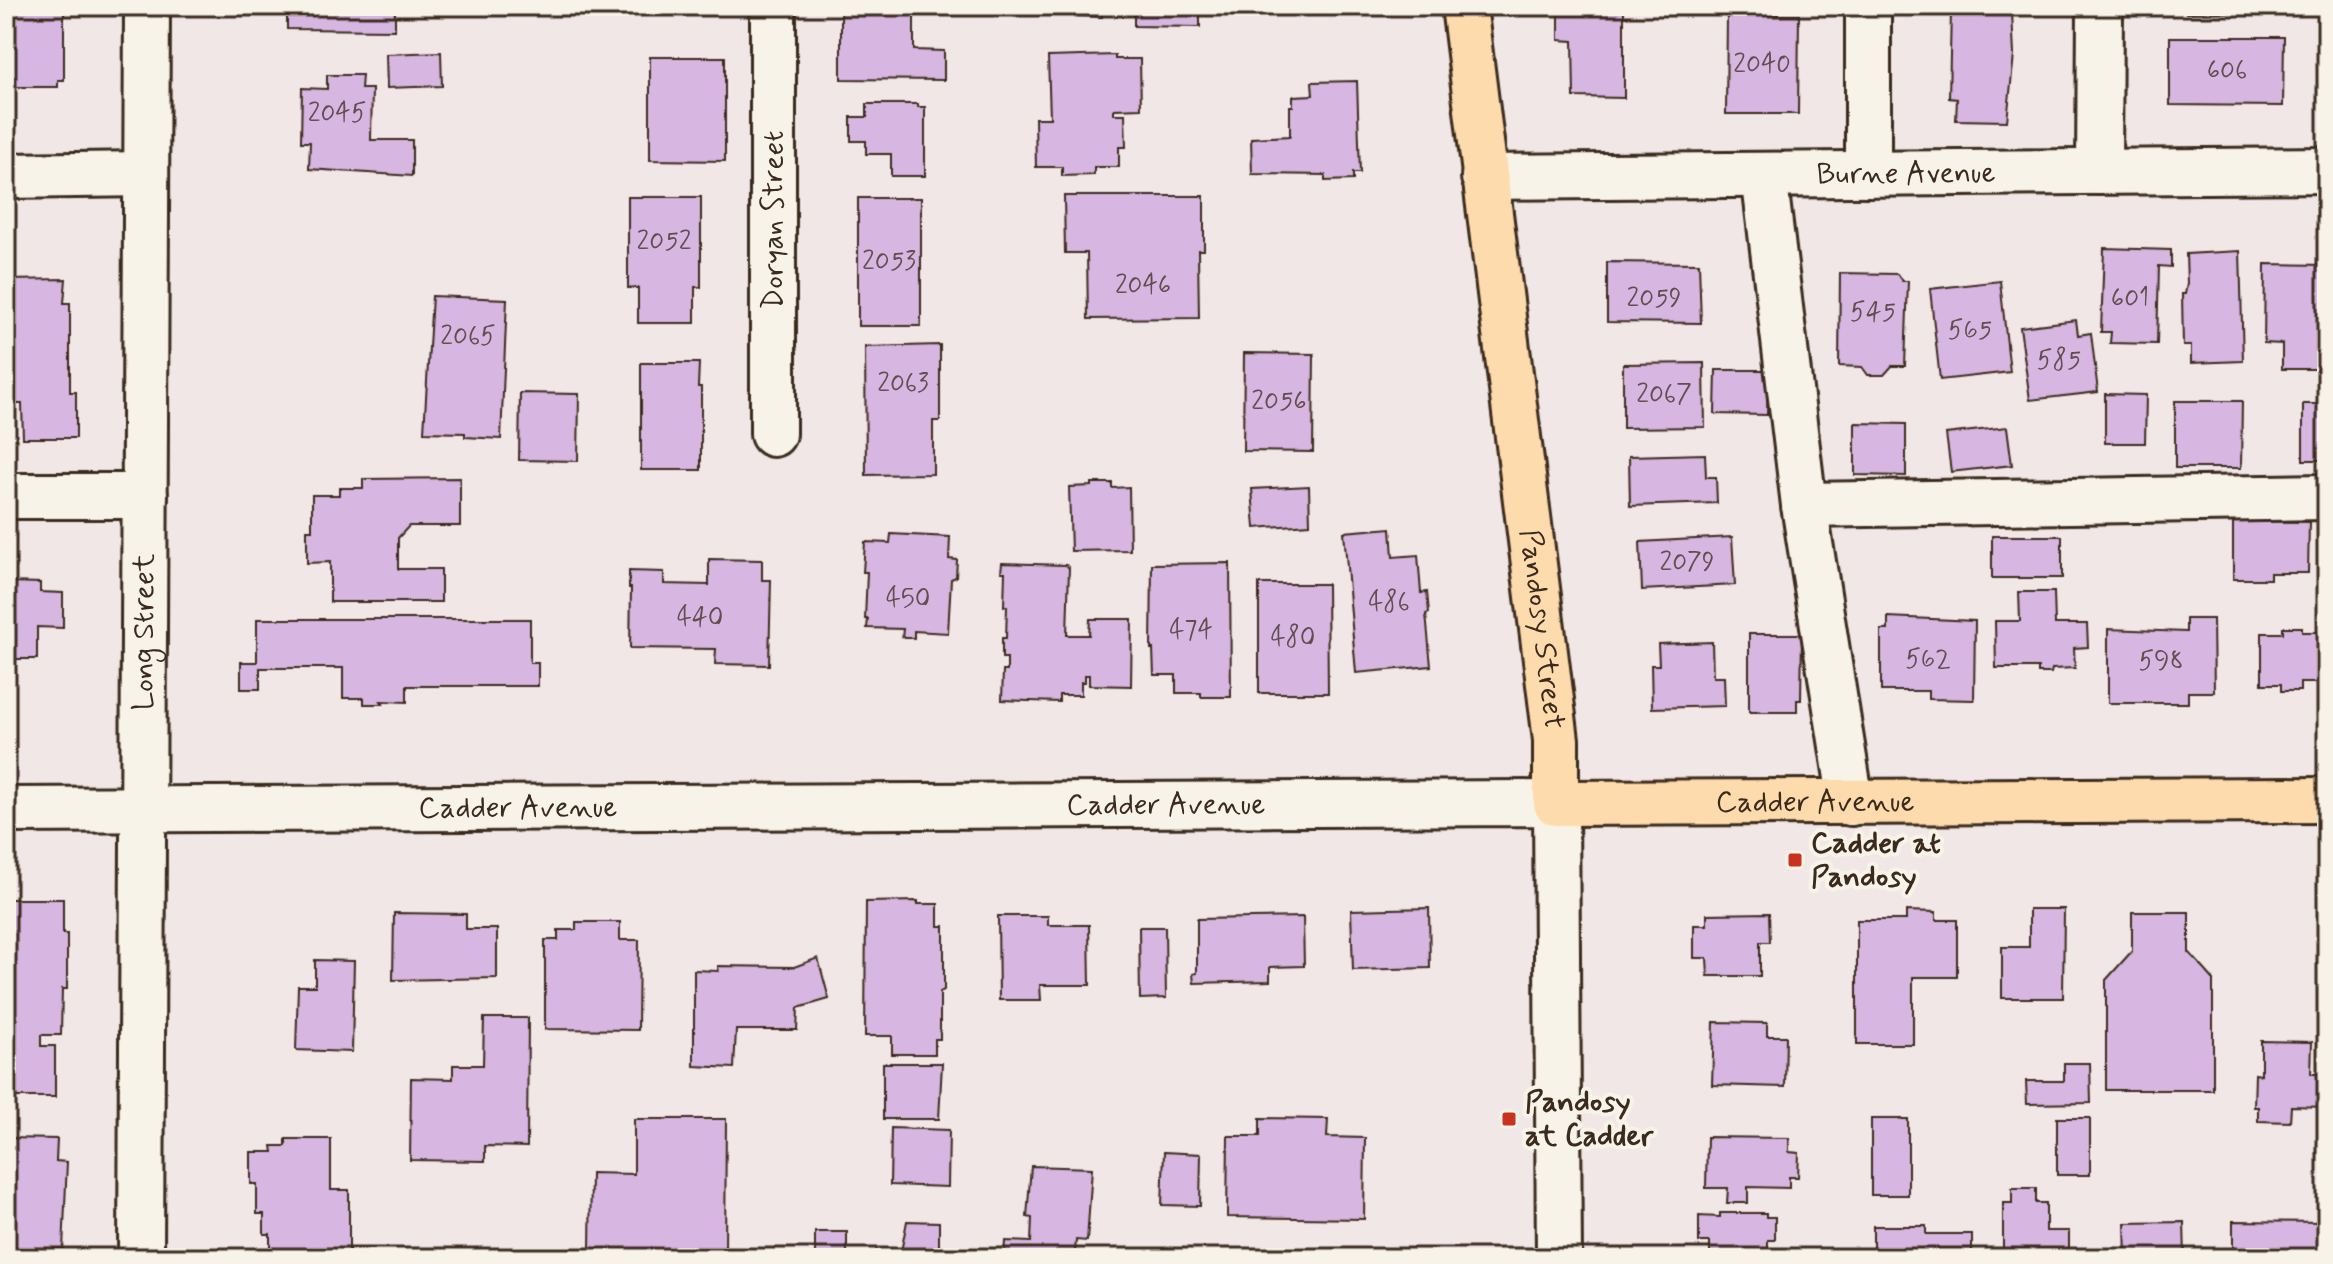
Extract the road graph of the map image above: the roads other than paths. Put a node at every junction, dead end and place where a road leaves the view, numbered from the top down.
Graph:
1 (147, 6) edge
2 (773, 6) edge
3 (1464, 6) edge
4 (1868, 6) edge
5 (2100, 6) edge
6 (2327, 170) edge
7 (2099, 172) junction
8 (146, 174) junction
9 (1868, 174) junction
10 (1764, 175) junction
11 (6, 176) edge
12 (1484, 177) junction
13 (773, 434) dead end
14 (6, 496) edge
15 (145, 496) junction
16 (2327, 497) edge
17 (1804, 505) junction
18 (2327, 800) edge
19 (1556, 803) junction
20 (1851, 803) junction
21 (144, 809) junction
22 (6, 810) edge
23 (141, 1258) edge
24 (1559, 1258) edge

1 - 8 street, Long Street
2 - 13 street, Doryan Street
3 - 12 main road, Pandosy Street
4 - 9 street
5 - 7 street
6 - 7 street, Burne Avenue
7 - 9 street, Burne Avenue
8 - 11 street
8 - 15 street, Long Street
9 - 10 street, Burne Avenue
10 - 12 street, Burne Avenue
10 - 17 street
12 - 19 main road, Pandosy Street
14 - 15 street
15 - 21 street, Long Street
16 - 17 street
17 - 20 street
18 - 20 main road, Cadder Avenue
19 - 20 main road, Cadder Avenue
19 - 21 street, Cadder Avenue
19 - 24 street, Pandosy Street
21 - 22 street, Cadder Avenue
21 - 23 street, Long Street

